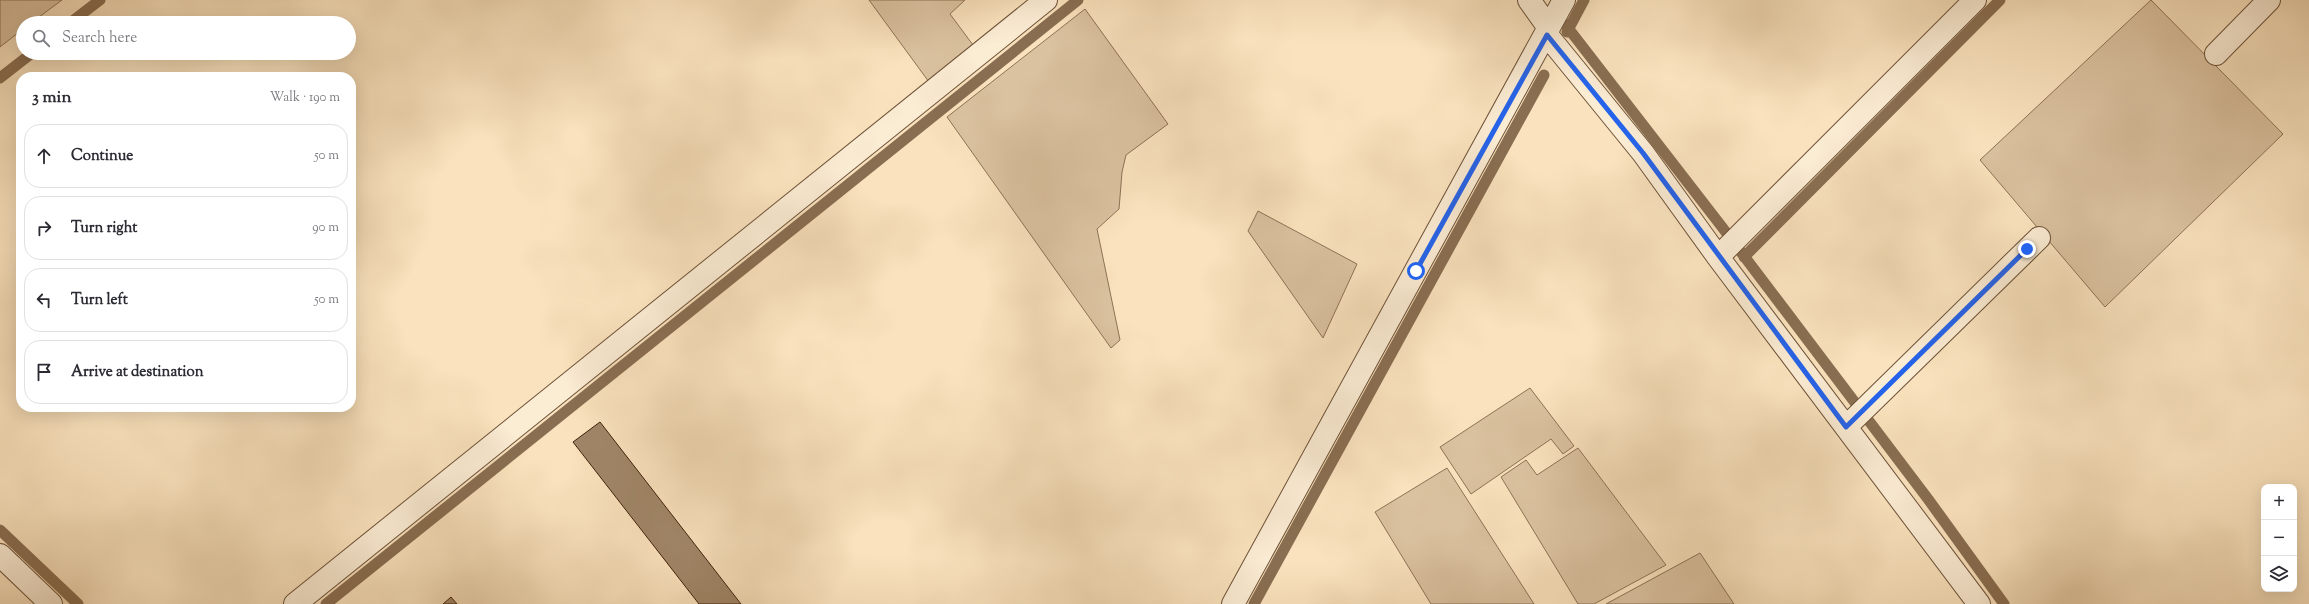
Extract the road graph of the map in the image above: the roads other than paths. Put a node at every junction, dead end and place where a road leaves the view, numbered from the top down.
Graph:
1 (1046, 0) edge
2 (1529, 0) edge
3 (1564, 0) edge
4 (1975, 0) edge
5 (2269, 0) edge
6 (1548, 31) junction
7 (2216, 54) dead end
8 (2039, 238) dead end
9 (1721, 255) junction
10 (1846, 427) junction
11 (0, 556) edge
12 (51, 604) edge
13 (295, 604) edge
14 (1233, 604) edge
15 (1979, 604) edge

1 - 13 street
2 - 6 street
3 - 6 street
4 - 9 street
5 - 7 street
6 - 9 street
6 - 14 street
8 - 10 street
9 - 10 street
10 - 15 street
11 - 12 street

